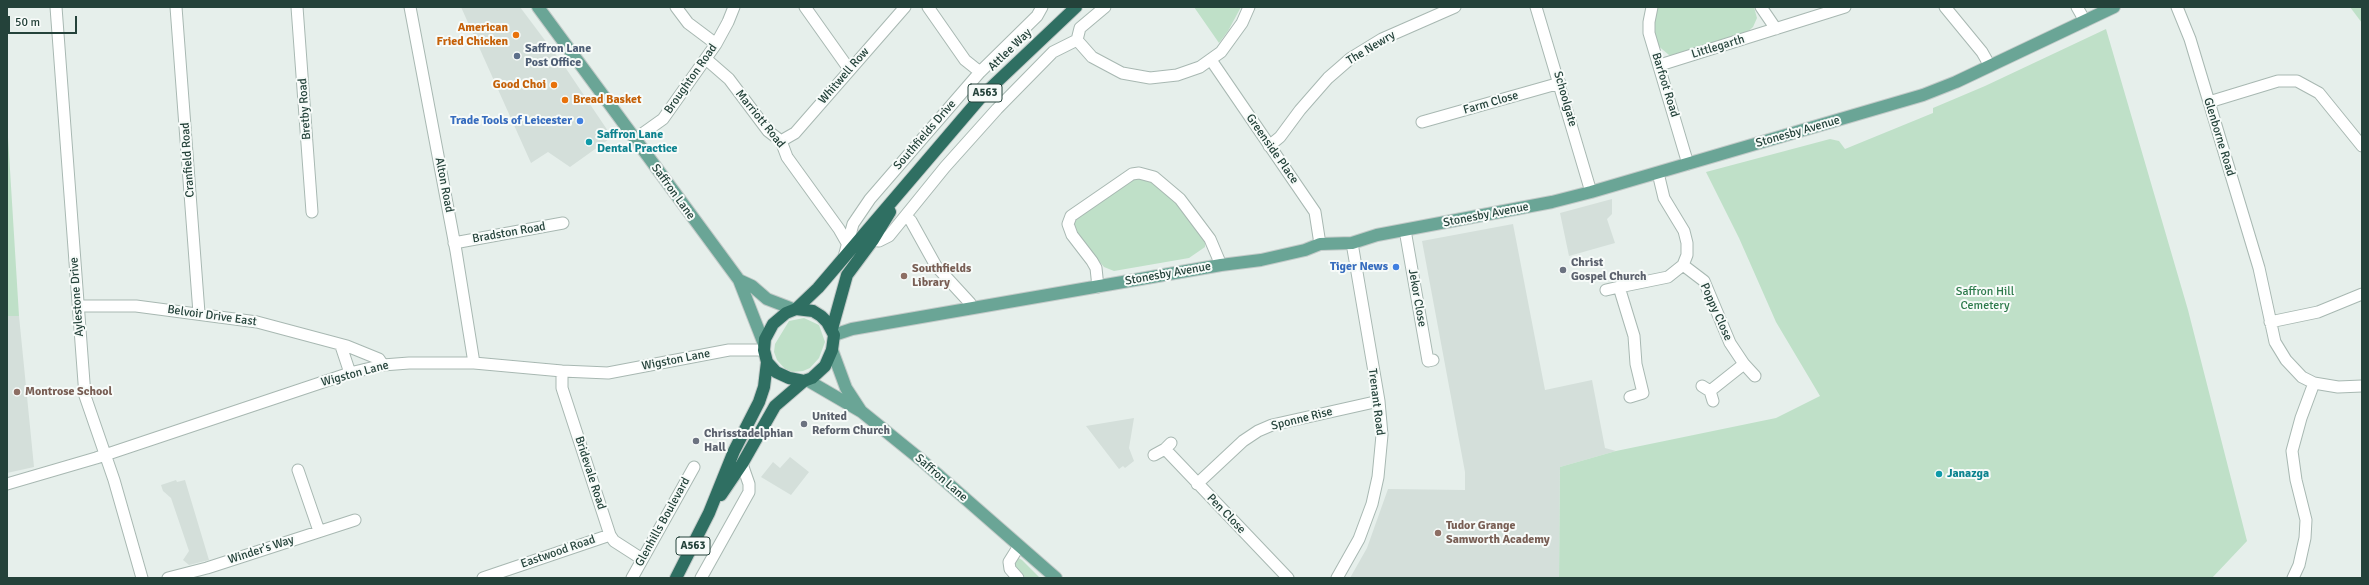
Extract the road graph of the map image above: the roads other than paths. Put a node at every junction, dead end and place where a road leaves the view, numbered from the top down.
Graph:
1 (56, 7) edge
2 (176, 7) edge
3 (297, 7) edge
4 (410, 7) edge
5 (538, 7) edge
6 (676, 7) edge
7 (734, 7) edge
8 (805, 7) edge
9 (905, 7) edge
10 (928, 7) edge
11 (1042, 7) edge
12 (1076, 7) edge
13 (1104, 7) edge
14 (1249, 7) edge
15 (1455, 7) edge
16 (1536, 7) edge
17 (1652, 7) edge
18 (1761, 7) edge
19 (1845, 7) edge
20 (1946, 7) edge
21 (2077, 7) edge
22 (2114, 7) edge
23 (2177, 7) edge
24 (2084, 21) junction
25 (1776, 29) junction
26 (1077, 40) junction
27 (716, 44) junction
28 (706, 59) junction
29 (1211, 60) junction
30 (1660, 65) junction
31 (1990, 66) junction
32 (848, 69) junction
33 (980, 72) junction
34 (1560, 83) junction
35 (2209, 102) junction
36 (1422, 122) dead end
37 (635, 140) junction
38 (781, 141) junction
39 (1269, 146) junction
40 (2362, 146) edge
41 (1688, 164) junction
42 (1658, 172) junction
43 (904, 188) junction
44 (1591, 192) junction
45 (312, 212) dead end
46 (906, 216) junction
47 (564, 223) dead end
48 (1405, 230) junction
49 (873, 240) junction
50 (454, 242) junction
51 (847, 243) junction
52 (1352, 243) junction
53 (1320, 244) junction
54 (844, 257) junction
55 (1221, 265) junction
56 (1683, 265) junction
57 (739, 280) junction
58 (1098, 287) junction
59 (1619, 287) junction
60 (1606, 290) dead end
61 (2362, 294) edge
62 (80, 306) junction
63 (972, 308) junction
64 (795, 309) junction
65 (199, 313) junction
66 (2270, 322) junction
67 (833, 332) junction
68 (341, 346) junction
69 (764, 347) junction
70 (832, 350) junction
71 (1433, 360) dead end
72 (767, 362) junction
73 (474, 363) junction
74 (1744, 364) junction
75 (383, 365) junction
76 (562, 371) junction
77 (350, 373) junction
78 (1755, 376) dead end
79 (806, 381) junction
80 (2314, 383) junction
81 (2362, 386) edge
82 (1708, 393) dead end
83 (1630, 397) dead end
84 (1379, 401) junction
85 (862, 412) junction
86 (105, 455) junction
87 (1154, 455) dead end
88 (742, 464) junction
89 (694, 467) dead end
90 (298, 470) dead end
91 (7, 484) edge
92 (1197, 484) junction
93 (709, 513) junction
94 (355, 520) dead end
95 (319, 531) junction
96 (610, 534) junction
97 (1020, 546) junction
98 (642, 559) junction
99 (142, 578) edge
100 (168, 578) edge
101 (483, 578) edge
102 (632, 578) edge
103 (676, 578) edge
104 (701, 578) edge
105 (1018, 578) edge
106 (1056, 578) edge
107 (1288, 578) edge
108 (1337, 578) edge
109 (2293, 578) edge

1 - 62 street, Aylestone Drive
2 - 65 street, Cranfield Road
3 - 45 street, Bretby Road
4 - 50 street, Alton Road
5 - 37 main road, Saffron Lane
6 - 27 street
7 - 27 street, Broughton Road
8 - 32 street
9 - 32 street, Whitwell Row
10 - 33 street
11 - 33 street, Southfields Drive
12 - 43 highway, Attlee Way / A563
13 - 26 street
14 - 29 street
15 - 39 street, The Newry
16 - 34 street, Schoolgate
17 - 30 street, Barfoot Road
18 - 25 street
19 - 25 street, Littlegarth
20 - 31 street
21 - 24 street
22 - 24 main road, Stonesby Avenue
23 - 35 street, Glenborne Road
24 - 31 main road, Stonesby Avenue
25 - 30 street, Littlegarth
26 - 29 street
26 - 46 street
27 - 28 street, Broughton Road
28 - 37 street, Broughton Road
28 - 38 street, Marriott Road
29 - 39 street, Greenside Place
30 - 41 street, Barfoot Road
31 - 41 main road, Stonesby Avenue
32 - 38 street, Whitwell Row
33 - 51 street, Southfields Drive
34 - 36 street, Farm Close
34 - 44 street, Schoolgate
35 - 40 street
35 - 66 street, Glenborne Road
37 - 57 main road, Saffron Lane
38 - 51 street, Marriott Road
39 - 53 street, Greenside Place
41 - 42 main road, Stonesby Avenue
42 - 44 main road, Stonesby Avenue
42 - 56 street
43 - 49 highway, Attlee Way / A563
43 - 54 highway, Attlee Way / A563
44 - 48 main road, Stonesby Avenue
46 - 49 street
46 - 63 street
47 - 50 street, Bradston Road
48 - 52 main road, Stonesby Avenue
48 - 71 street, Jekor Close
49 - 67 highway, Attlee Way / A563
50 - 73 street, Alton Road
51 - 54 street, Southfields Drive
52 - 53 main road, Stonesby Avenue
52 - 84 street, Trenant Road
53 - 55 main road, Stonesby Avenue
54 - 64 highway, Attlee Way / A563
55 - 58 main road, Stonesby Avenue
55 - 58 street
56 - 59 street
56 - 74 street, Poppy Close
57 - 64 main road, Saffron Lane
57 - 69 main road, Saffron Lane
58 - 63 main road, Stonesby Avenue
59 - 60 street
59 - 83 street
61 - 66 street
62 - 65 street, Belvoir Drive East
62 - 86 street, Aylestone Drive
63 - 67 main road, Stonesby Avenue
64 - 67 highway
64 - 69 highway, A563
65 - 68 street, Belvoir Drive East
66 - 80 street, Glenborne Road
67 - 70 highway, A563
68 - 75 street, Belvoir Drive East
68 - 77 street
69 - 72 highway, A563
69 - 76 street, Wigston Lane
70 - 79 highway, A563
70 - 85 main road, Saffron Lane
72 - 79 highway
72 - 93 highway, A563
73 - 75 street, Wigston Lane
73 - 76 street, Wigston Lane
74 - 78 street, Poppy Close
74 - 82 street
75 - 77 street, Wigston Lane
76 - 96 street, Bridevale Road
77 - 86 street, Wigston Lane
79 - 85 main road, Saffron Lane
79 - 88 highway, A563
80 - 81 street
80 - 109 street
84 - 92 street, Sponne Rise
84 - 108 street, Trenant Road
85 - 97 main road, Saffron Lane
86 - 91 street, Wigston Lane
86 - 99 street, Aylestone Drive
87 - 92 street, Pen Close
88 - 93 highway, A563
88 - 104 street
89 - 98 street, Glenhills Boulevard
90 - 95 street
92 - 107 street, Pen Close
93 - 103 highway, A563
94 - 95 street, Winder's Way
95 - 100 street, Winder's Way
96 - 98 street, Bridevale Road
96 - 101 street, Eastwood Road
97 - 105 street
97 - 106 main road, Saffron Lane
98 - 102 street, Glenhills Boulevard

